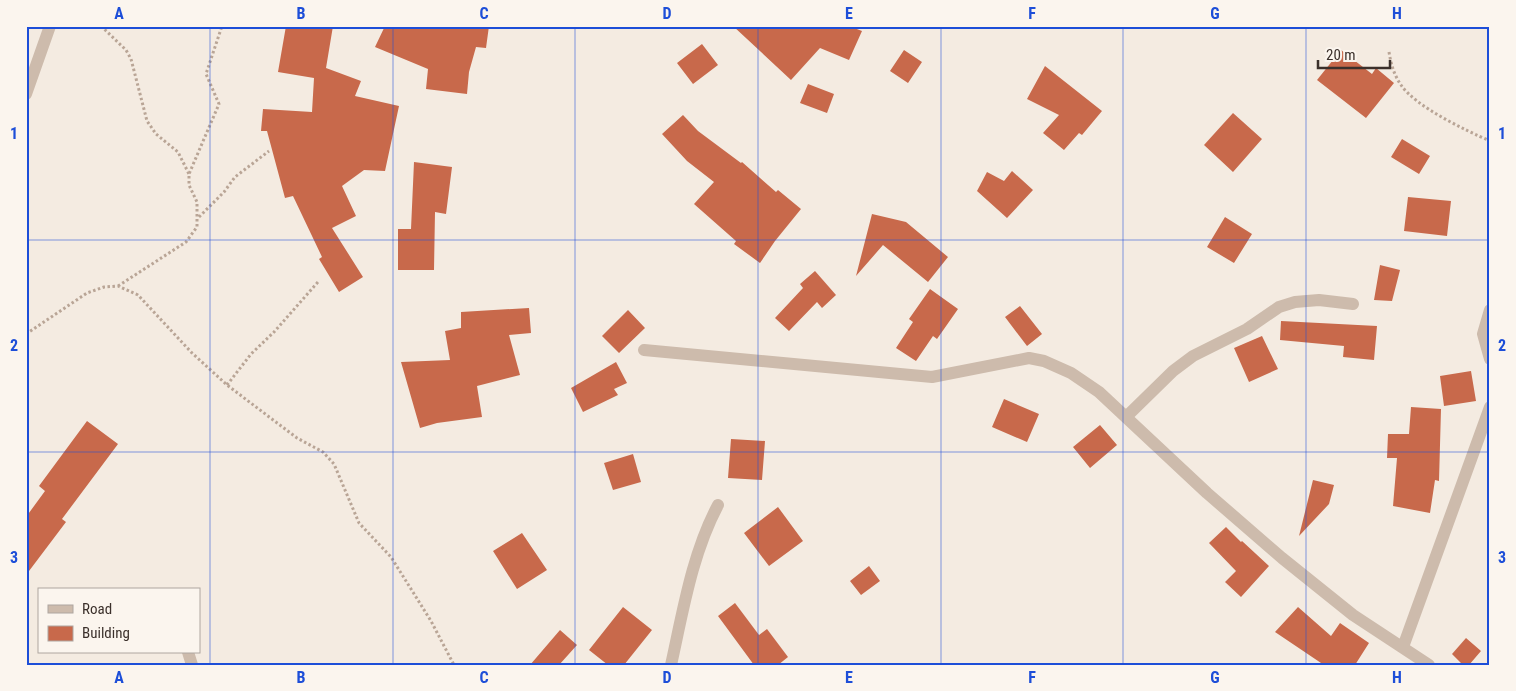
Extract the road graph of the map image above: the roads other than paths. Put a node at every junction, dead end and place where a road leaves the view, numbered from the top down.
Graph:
1 (50, 26) edge
2 (26, 94) edge
3 (1353, 304) dead end
4 (1490, 310) edge
5 (644, 350) dead end
6 (1490, 359) edge
7 (1490, 407) edge
8 (1126, 417) junction
9 (718, 505) dead end
10 (1403, 647) junction
11 (671, 665) edge
12 (1428, 665) edge

1 - 2 street
3 - 8 street
4 - 6 street
5 - 8 street
7 - 10 street
8 - 10 street
9 - 11 street
10 - 12 street

